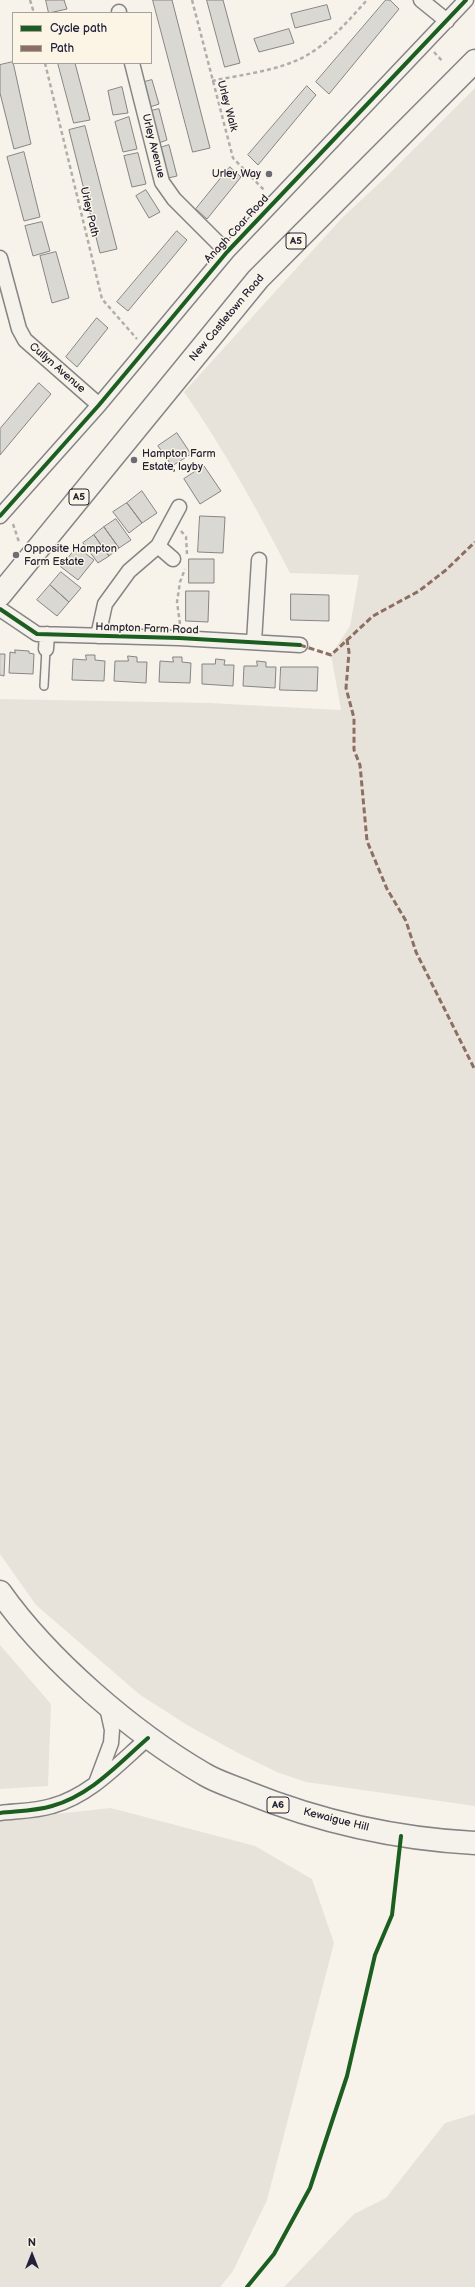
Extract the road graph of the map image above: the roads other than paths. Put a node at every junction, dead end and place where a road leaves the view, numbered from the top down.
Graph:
1 (421, 0) edge
2 (466, 0) edge
3 (447, 21) junction
4 (475, 61) edge
5 (132, 64) edge
6 (227, 252) junction
7 (0, 258) edge
8 (99, 406) junction
9 (179, 507) dead end
10 (0, 516) edge
11 (158, 546) junction
12 (180, 559) road end
13 (259, 560) dead end
14 (0, 595) edge
15 (0, 609) edge
16 (47, 634) junction
17 (98, 636) junction
18 (254, 642) junction
19 (300, 645) dead end
20 (46, 649) joint
21 (44, 686) dead end
22 (0, 1592) edge
23 (106, 1702) junction
24 (148, 1738) junction
25 (95, 1785) junction
26 (0, 1813) edge
27 (475, 1843) edge

1 - 3 street
2 - 3 street, Anagh Coar Road
3 - 6 street, Anagh Coar Road
4 - 14 highway, New Castletown Road / A5
5 - 6 street, Urley Avenue
6 - 8 street, Anagh Coar Road
7 - 8 street, Cullyn Avenue
8 - 10 street, Anagh Coar Road
9 - 11 street
11 - 12 street
11 - 17 street
13 - 18 street
15 - 16 street, Hampton Farm Road
16 - 17 street, Hampton Farm Road
16 - 20 street
17 - 18 street, Hampton Farm Road
18 - 19 street, Hampton Farm Road
20 - 21 lane
22 - 23 highway, A6
23 - 24 highway, Kewaigue Hill / A6
23 - 25 street
24 - 25 street
24 - 27 highway, Kewaigue Hill / A6
25 - 26 street

